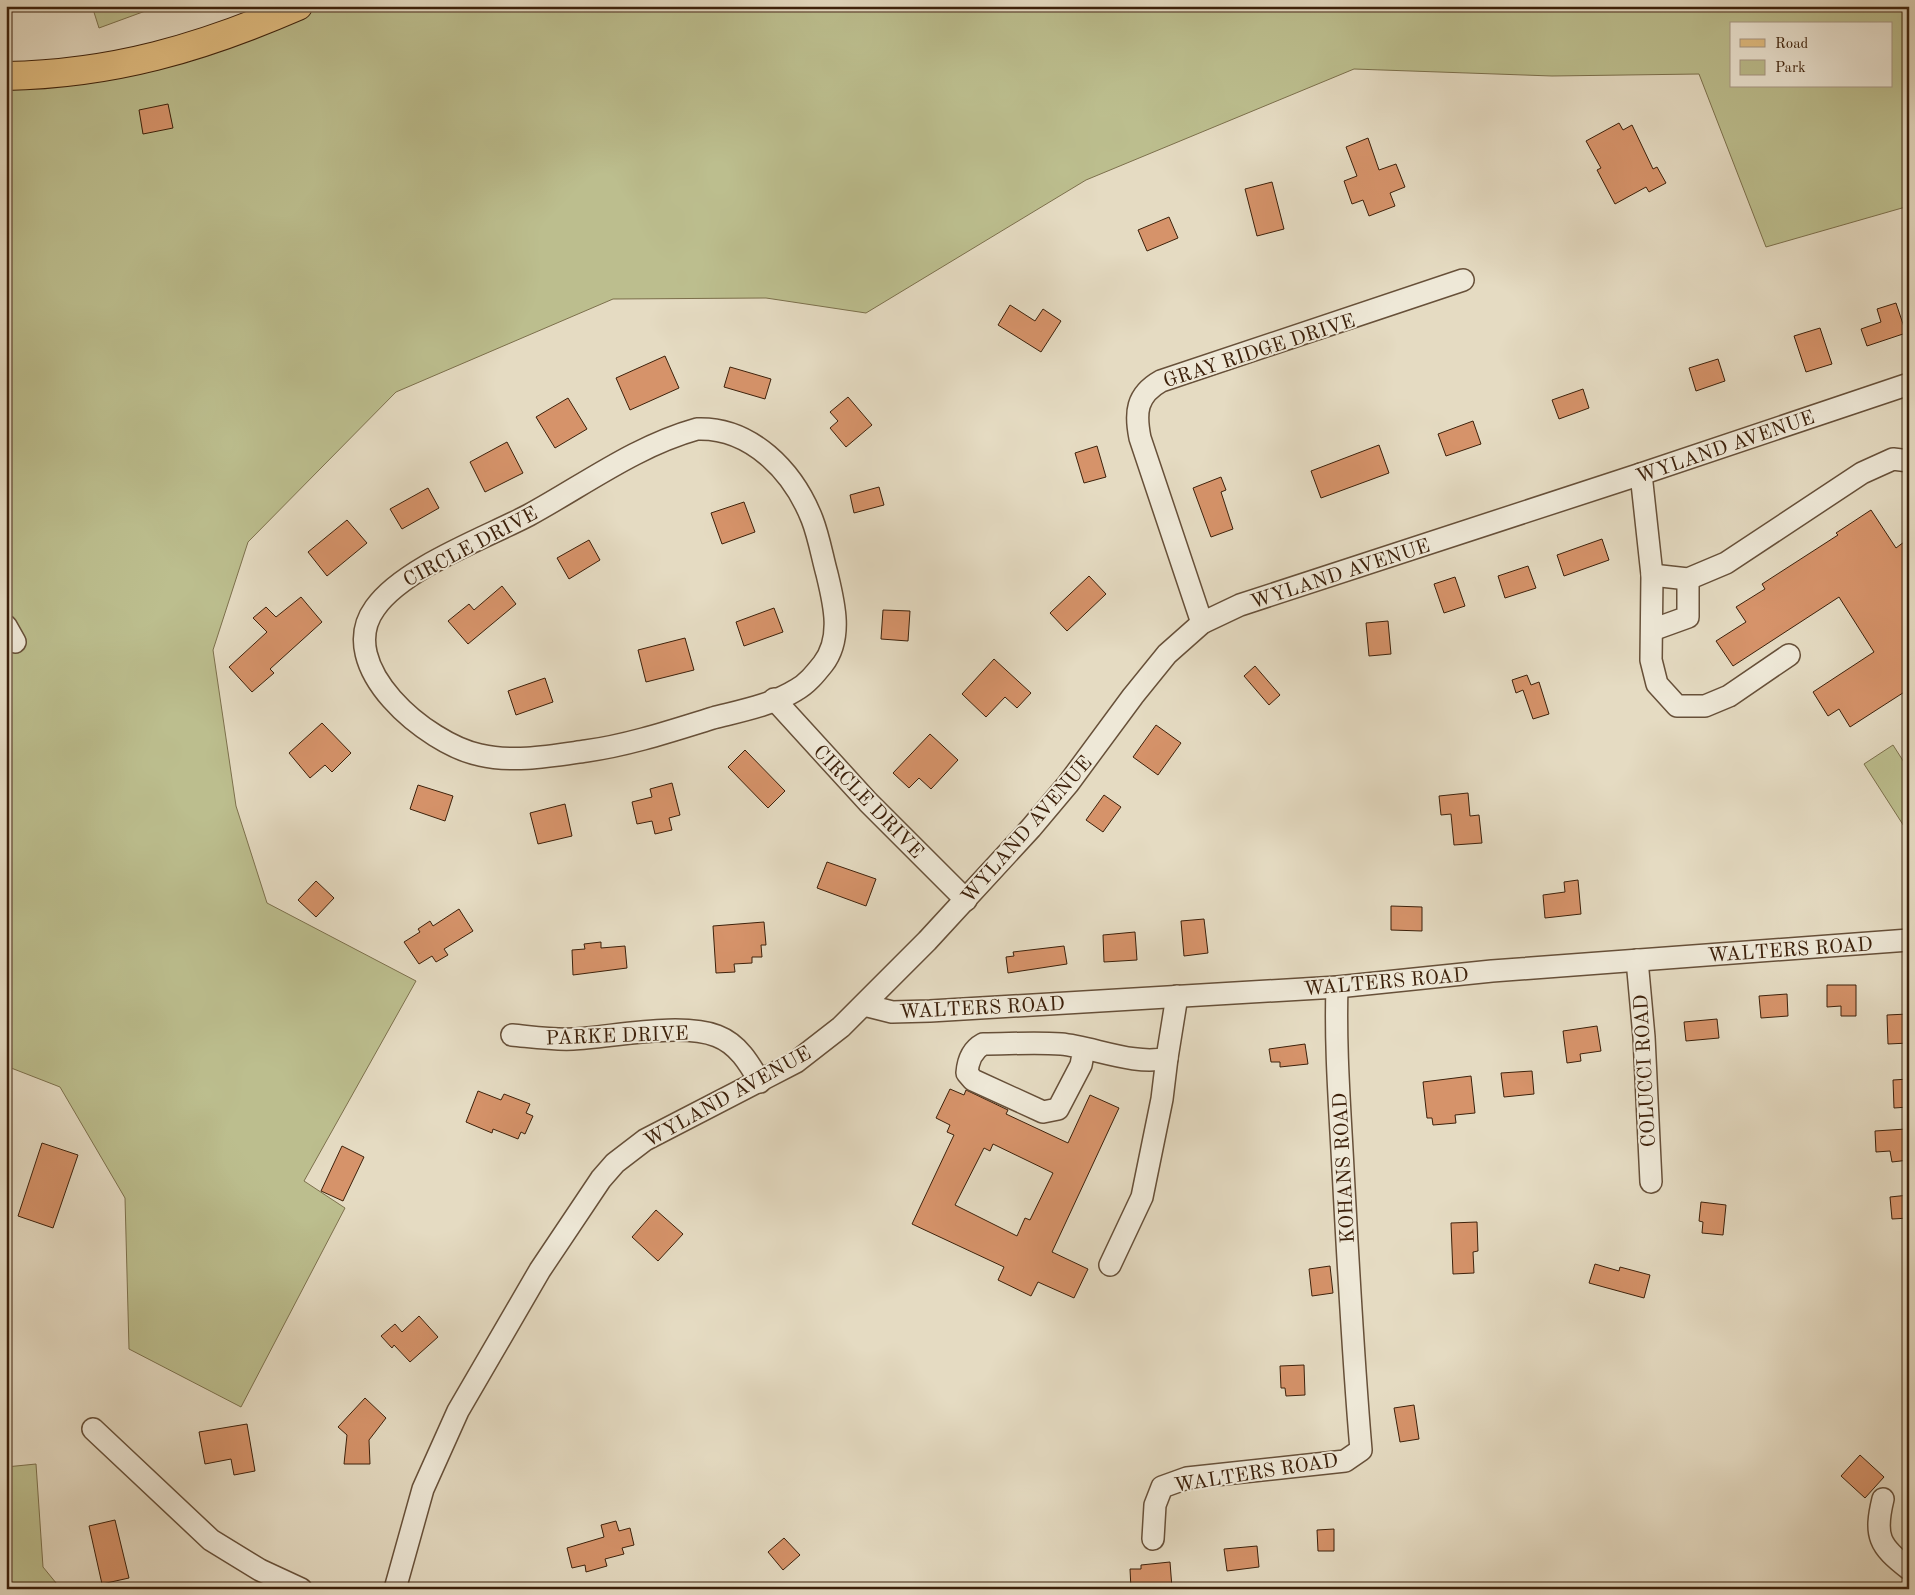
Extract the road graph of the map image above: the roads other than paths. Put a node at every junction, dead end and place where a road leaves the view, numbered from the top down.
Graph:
1 (298, 6) edge
2 (6, 76) edge
3 (1463, 280) dead end
4 (1909, 384) edge
5 (1909, 461) edge
6 (1641, 474) junction
7 (1652, 575) junction
8 (1688, 579) junction
9 (1202, 623) junction
10 (1652, 630) junction
11 (1789, 655) dead end
12 (774, 700) junction
13 (966, 900) junction
14 (1909, 940) edge
15 (1637, 960) junction
16 (1337, 987) junction
17 (1177, 996) junction
18 (864, 1006) junction
19 (512, 1035) dead end
20 (1084, 1049) junction
21 (1167, 1058) junction
22 (760, 1082) junction
23 (1650, 1182) dead end
24 (1110, 1265) dead end
25 (1352, 1350) joint
26 (93, 1429) dead end
27 (1883, 1499) dead end
28 (1153, 1539) dead end
29 (1909, 1569) edge
30 (300, 1589) edge
31 (395, 1589) edge

1 - 2 main road
3 - 9 street, GRAY RIDGE DRIVE
4 - 6 street, WYLAND AVENUE
5 - 8 street
6 - 7 street
6 - 9 street, WYLAND AVENUE
7 - 8 street
7 - 10 street
8 - 10 street
9 - 13 street, WYLAND AVENUE
10 - 11 street
12 - 12 street, CIRCLE DRIVE
12 - 13 street, CIRCLE DRIVE
13 - 18 street, WYLAND AVENUE
14 - 15 street, WALTERS ROAD
15 - 16 street, WALTERS ROAD
15 - 23 street, COLUCCI ROAD
16 - 17 street, WALTERS ROAD
16 - 25 street, KOHANS ROAD
17 - 18 street, WALTERS ROAD
17 - 21 street
18 - 22 street, WYLAND AVENUE
19 - 22 street, PARKE DRIVE
20 - 20 street
20 - 21 street
21 - 24 street
22 - 31 street, WYLAND AVENUE
25 - 28 street, WALTERS ROAD
26 - 30 street
27 - 29 street

